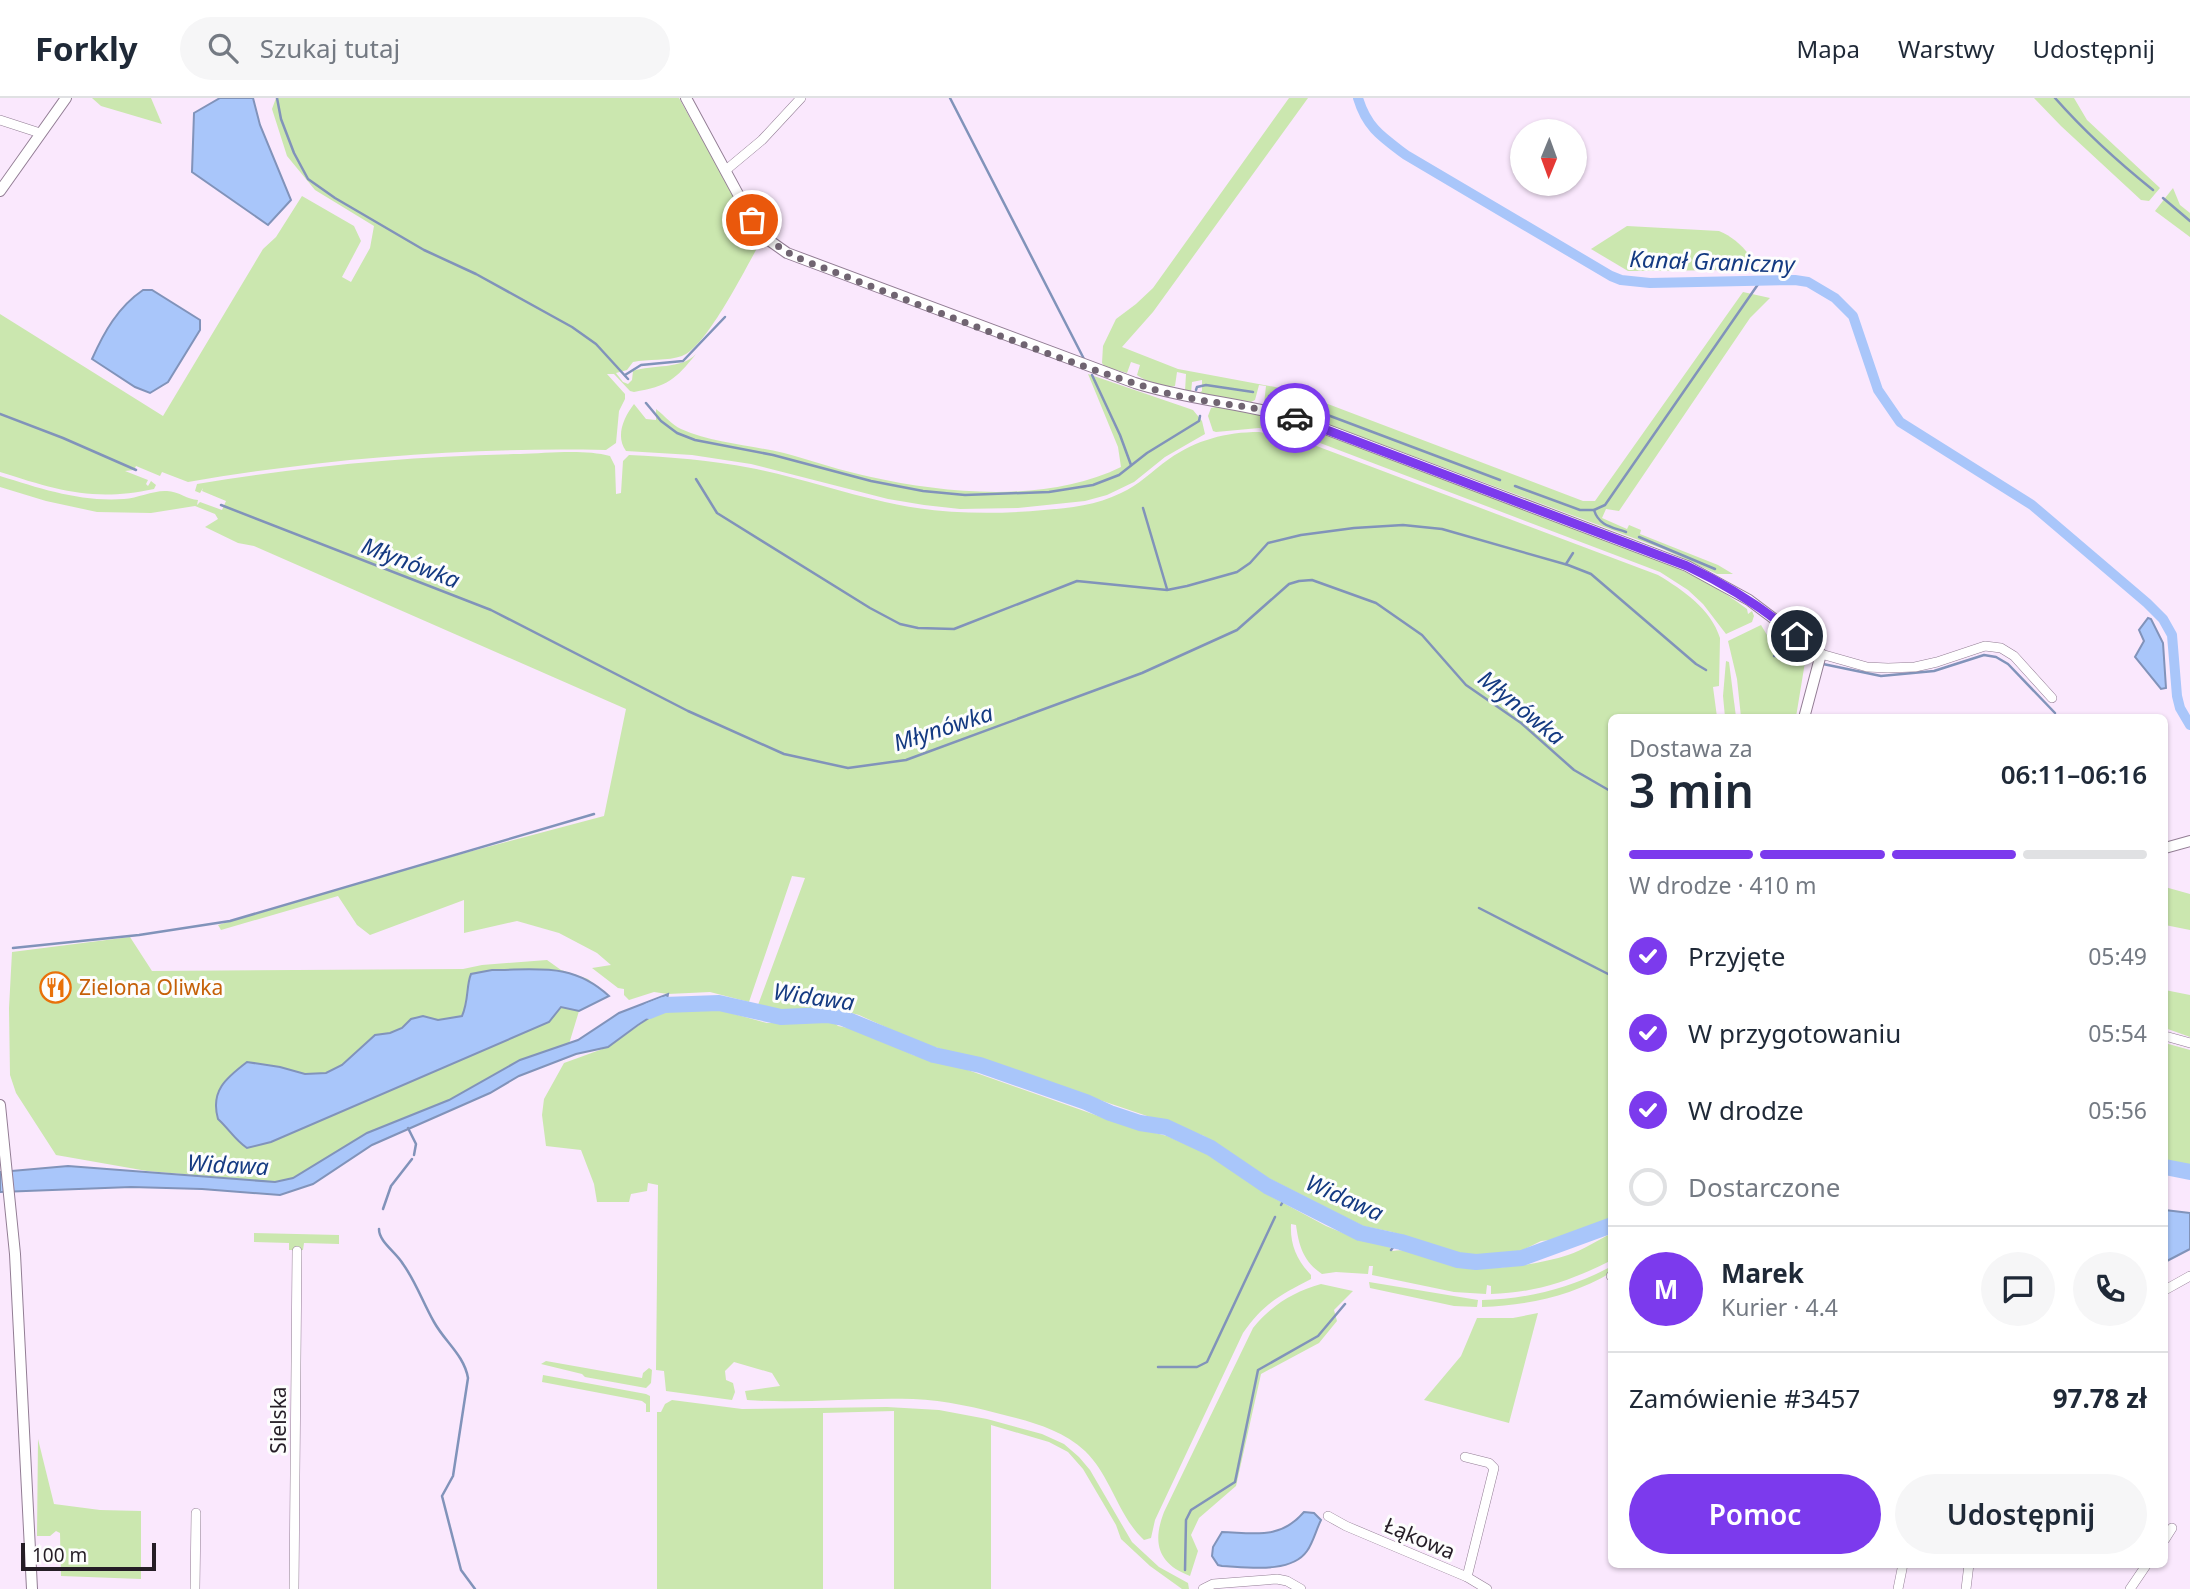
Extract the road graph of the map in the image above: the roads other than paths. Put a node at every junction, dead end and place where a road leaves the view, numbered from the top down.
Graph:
1 (65, 98) edge
2 (686, 98) edge
3 (801, 98) edge
4 (0, 120) edge
5 (40, 133) junction
6 (726, 170) junction
7 (0, 191) edge
8 (1821, 654) junction
9 (2052, 698) dead end
10 (1805, 714) edge
11 (2190, 841) edge
12 (2168, 847) edge
13 (2168, 1037) edge
14 (2190, 1043) edge
15 (0, 1105) edge
16 (297, 1251) dead end
17 (2190, 1276) edge
18 (2168, 1288) edge
19 (1465, 1457) dead end
20 (196, 1514) dead end
21 (1328, 1516) dead end
22 (2172, 1528) dead end
23 (2168, 1534) edge
24 (1902, 1568) edge
25 (1969, 1568) edge
26 (2144, 1568) edge
27 (1467, 1577) junction
28 (32, 1589) edge
29 (195, 1589) edge
30 (294, 1589) edge
31 (1203, 1589) edge
32 (1301, 1589) edge
33 (1488, 1589) edge
34 (1898, 1589) edge
35 (1966, 1589) edge
36 (2130, 1589) edge

1 - 5 street
2 - 6 street
3 - 6 street
4 - 5 street
5 - 7 street
6 - 8 street
8 - 9 street
8 - 10 street
11 - 12 street
13 - 14 street
15 - 28 street
16 - 30 street, Sielska
17 - 18 street
19 - 27 street
20 - 29 street
21 - 27 street, Łąkowa
22 - 23 street
24 - 34 street
25 - 35 street
26 - 36 street
27 - 33 street, Łąkowa
31 - 32 street

